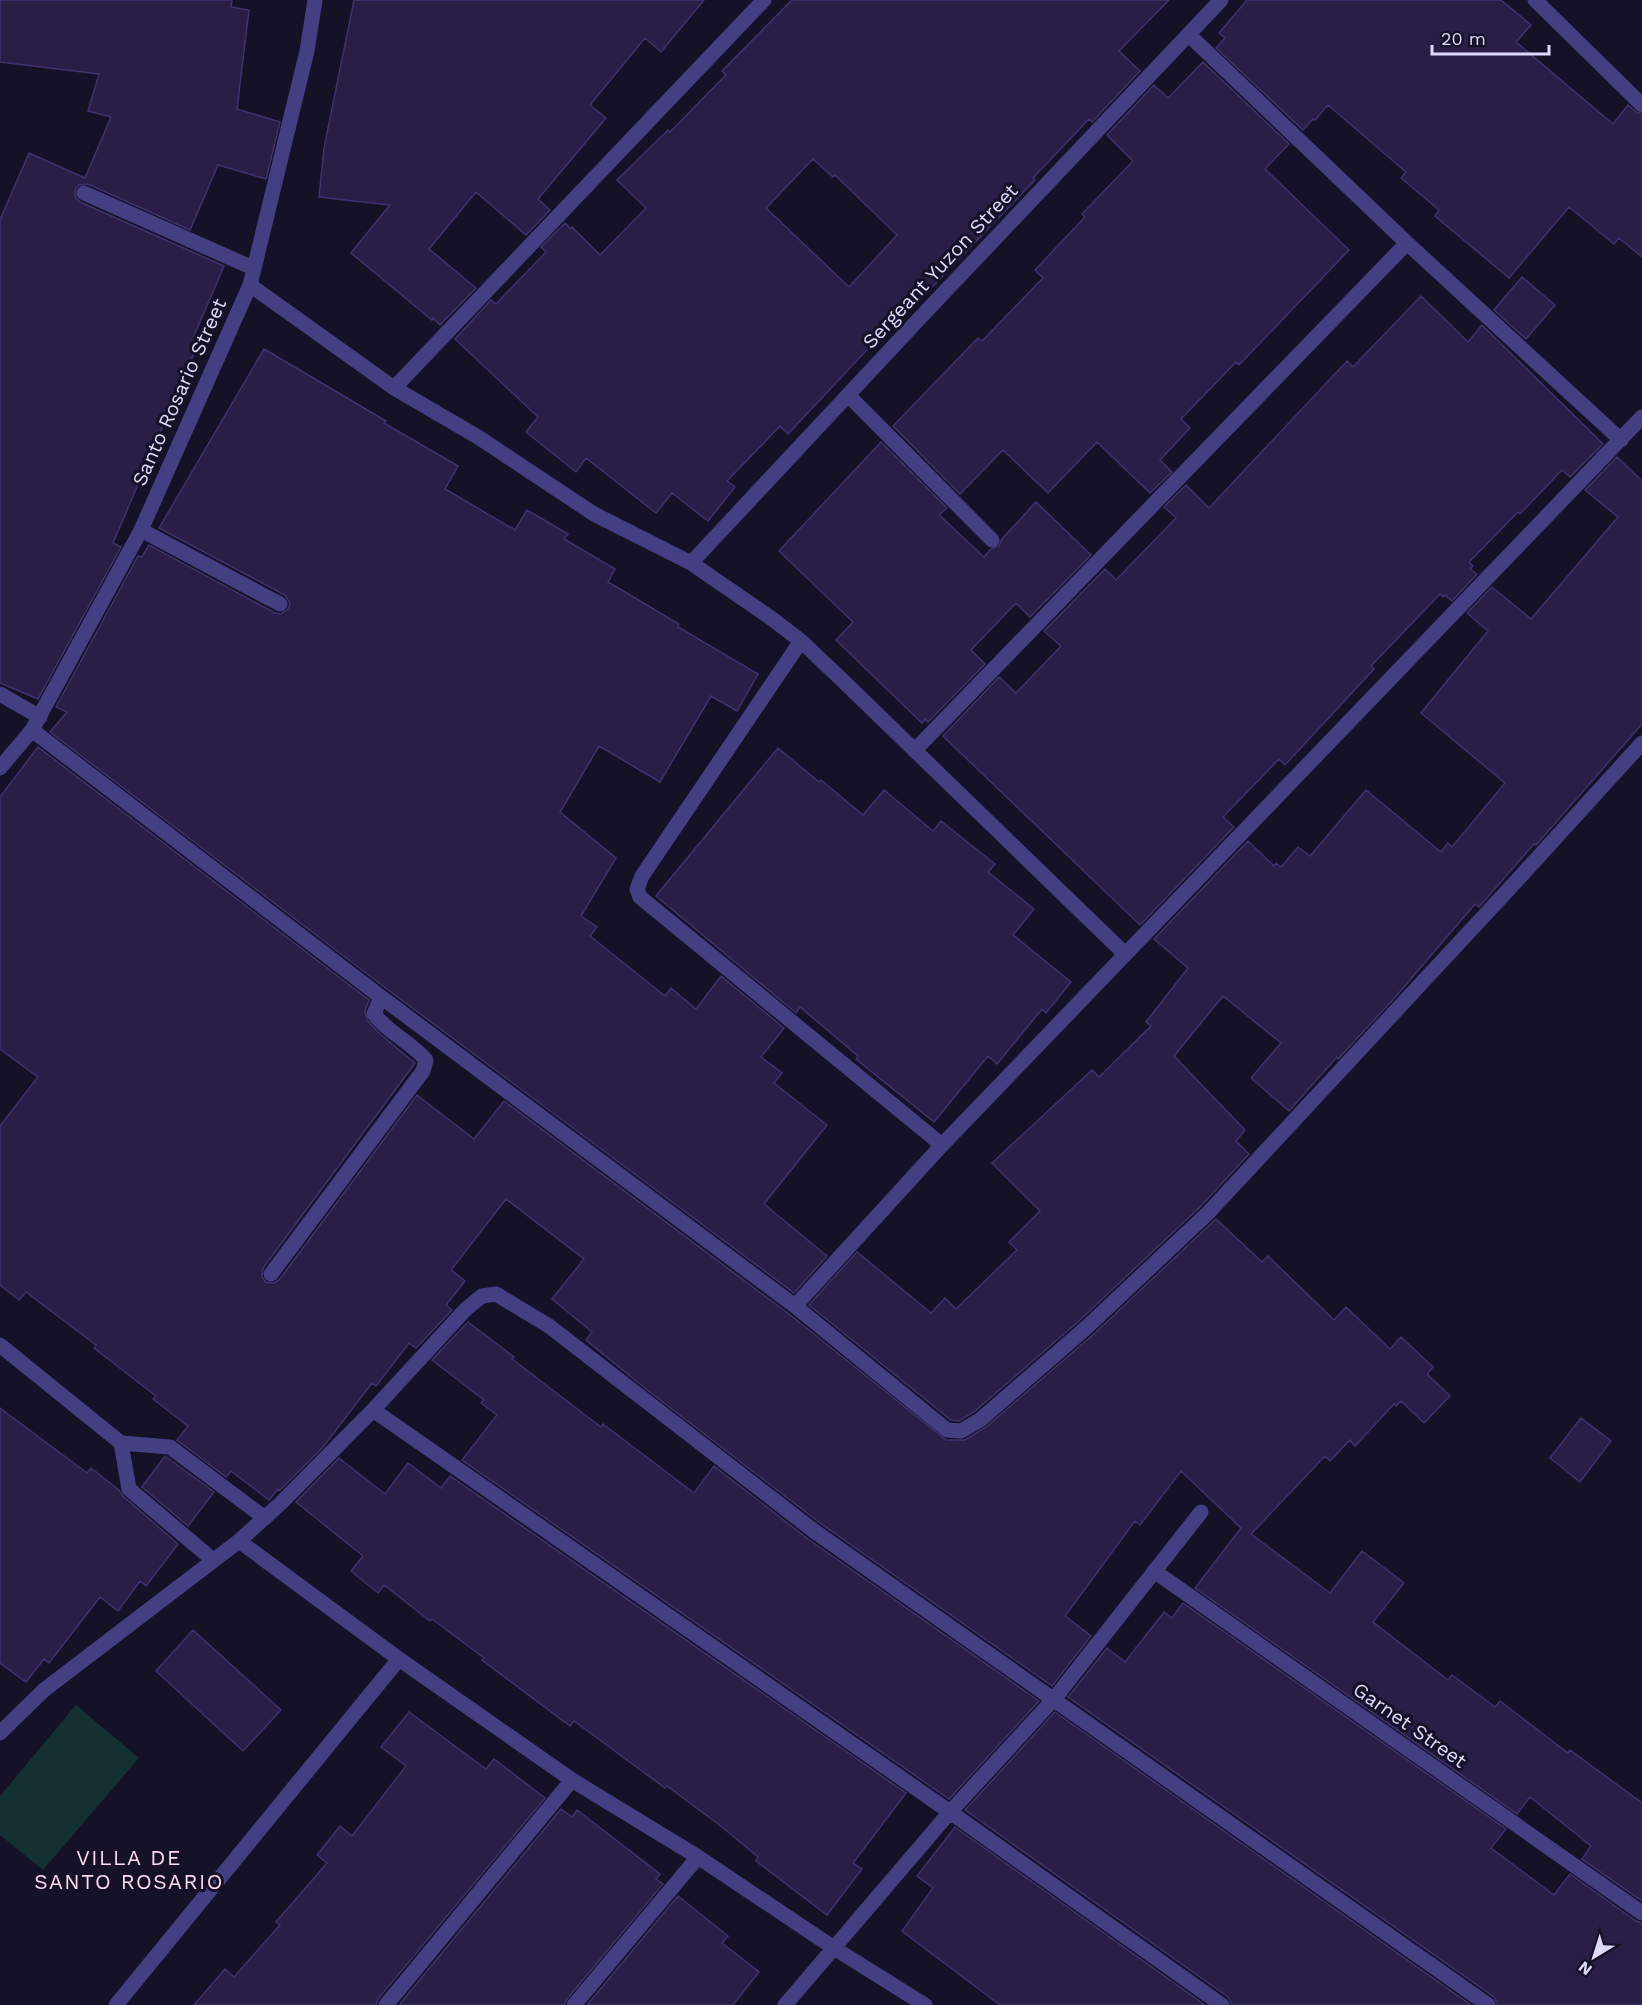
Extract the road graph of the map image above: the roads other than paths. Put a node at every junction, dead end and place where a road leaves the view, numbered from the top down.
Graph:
1 (315, 0) edge
2 (764, 0) edge
3 (1221, 0) edge
4 (1535, 0) edge
5 (1189, 35) junction
6 (1642, 105) edge
7 (84, 193) dead end
8 (1407, 243) junction
9 (253, 268) junction
10 (250, 285) junction
11 (394, 388) junction
12 (848, 395) junction
13 (1642, 417) edge
14 (1621, 440) junction
15 (141, 530) junction
16 (992, 540) dead end
17 (691, 563) junction
18 (280, 604) dead end
19 (801, 641) junction
20 (0, 694) edge
21 (36, 724) junction
22 (1642, 744) edge
23 (915, 750) junction
24 (0, 768) edge
25 (1125, 954) junction
26 (381, 997) junction
27 (942, 1145) junction
28 (271, 1274) dead end
29 (795, 1306) junction
30 (0, 1345) edge
31 (373, 1410) junction
32 (121, 1443) junction
33 (1201, 1512) dead end
34 (265, 1518) junction
35 (239, 1541) junction
36 (213, 1560) junction
37 (1154, 1571) junction
38 (399, 1659) junction
39 (1054, 1700) junction
40 (0, 1733) edge
41 (572, 1780) junction
42 (950, 1812) junction
43 (698, 1857) junction
44 (1642, 1913) edge
45 (834, 1947) junction
46 (116, 2005) edge
47 (386, 2005) edge
48 (574, 2005) edge
49 (785, 2005) edge
50 (925, 2005) edge
51 (1222, 2005) edge
52 (1488, 2005) edge

1 - 9 street, Santo Rosario Street
2 - 11 street
3 - 5 street, Sergeant Yuzon Street
4 - 6 street
5 - 8 street
5 - 12 street, Sergeant Yuzon Street
7 - 9 street
8 - 14 street
8 - 23 street
9 - 10 street, Santo Rosario Street
10 - 11 street
10 - 15 street, Santo Rosario Street
11 - 17 street
12 - 16 street
12 - 17 street, Sergeant Yuzon Street
13 - 14 street
14 - 25 street
15 - 18 street
15 - 21 street, Santo Rosario Street
17 - 19 street
19 - 23 street
19 - 27 street
20 - 21 street
21 - 24 street, Santo Rosario Street
21 - 26 street
22 - 29 street
23 - 25 street
25 - 27 street
26 - 28 street
26 - 29 street
27 - 29 street
30 - 32 street
31 - 34 street
31 - 39 street
31 - 42 street
32 - 34 street
32 - 36 street
33 - 37 street
34 - 35 street
35 - 36 street
35 - 38 street
36 - 40 street
37 - 39 street
37 - 44 street, Garnet Street
38 - 41 street
38 - 46 street
39 - 42 street
39 - 52 street
41 - 43 street
41 - 47 street
42 - 45 street
42 - 51 street
43 - 45 street
43 - 48 street
45 - 49 street
45 - 50 street

